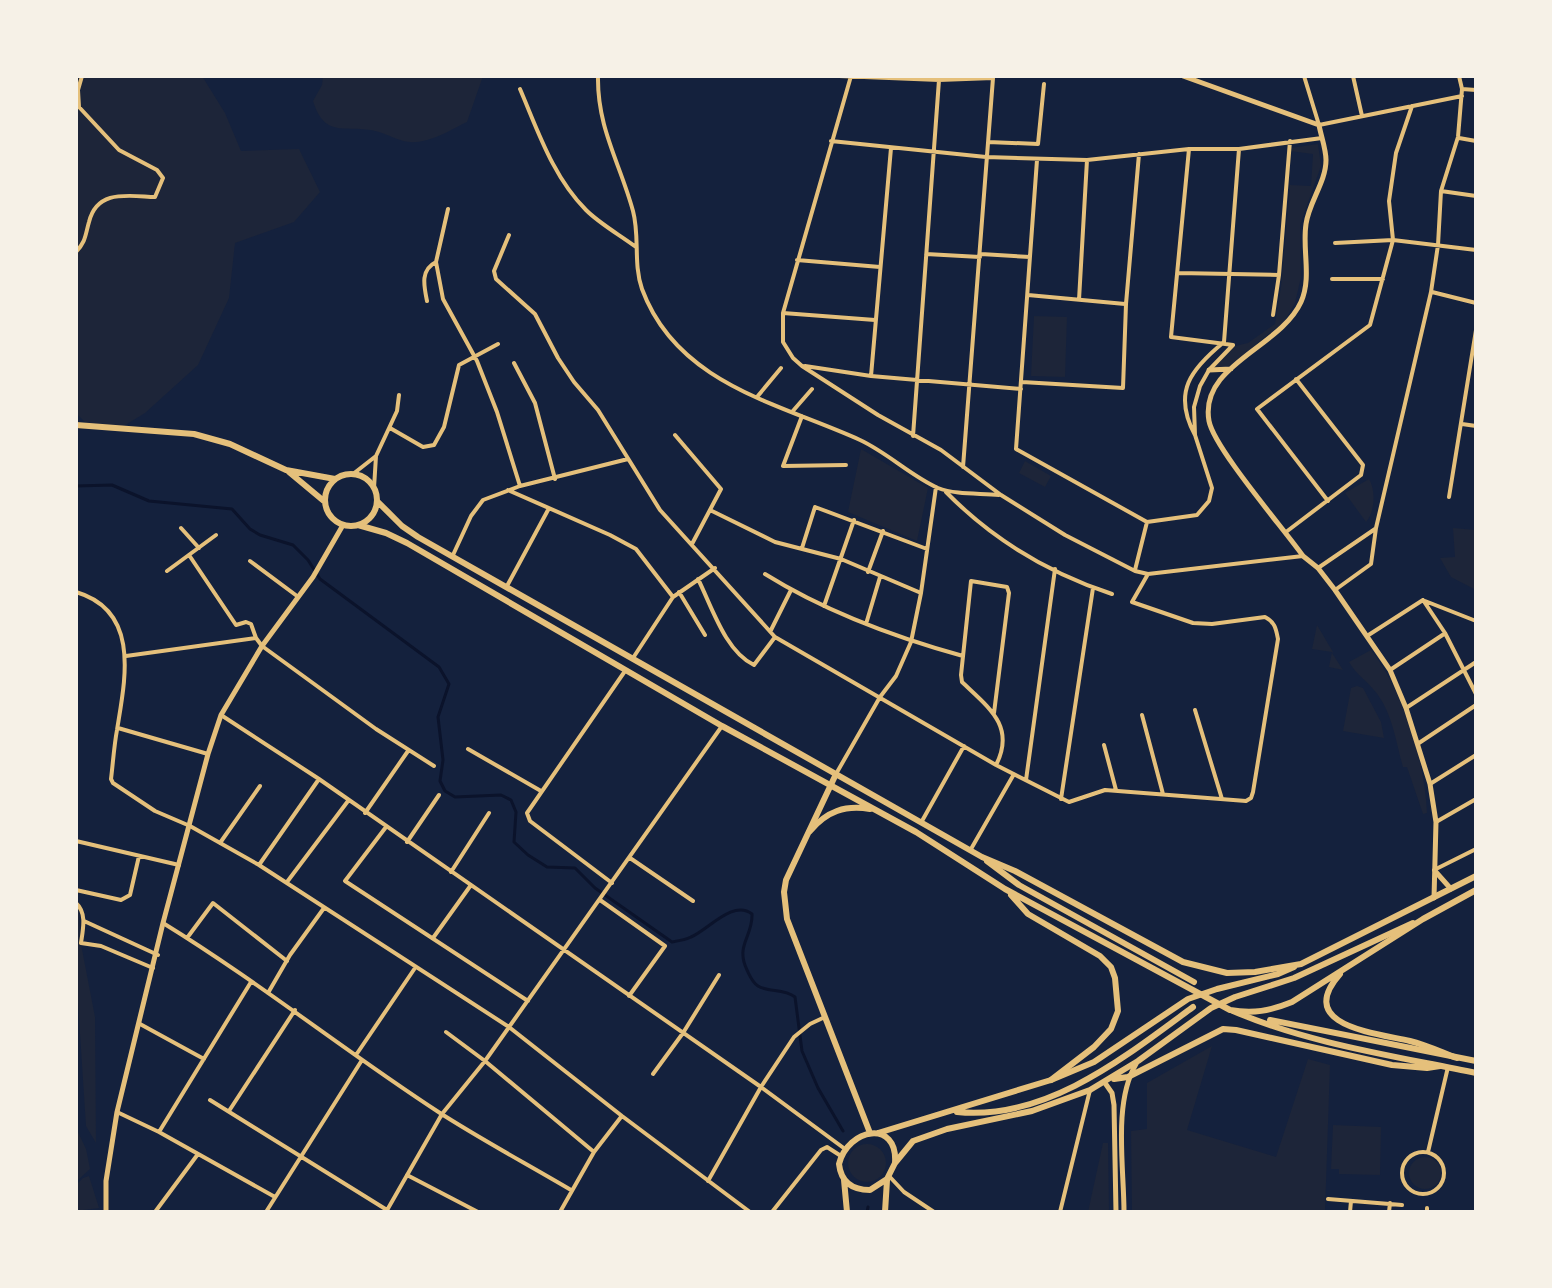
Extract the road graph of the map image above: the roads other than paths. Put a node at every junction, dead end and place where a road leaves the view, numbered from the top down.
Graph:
1 (82, 76) edge
2 (598, 76) edge
3 (839, 76) edge
4 (851, 76) edge
5 (1183, 76) edge
6 (1304, 76) edge
7 (1353, 76) edge
8 (1459, 76) edge
9 (939, 80) junction
10 (1044, 84) dead end
11 (520, 89) dead end
12 (1476, 90) edge
13 (1462, 92) junction
14 (1412, 106) junction
15 (1362, 116) junction
16 (1319, 125) junction
17 (1458, 137) junction
18 (1322, 138) junction
19 (831, 141) junction
20 (1290, 141) junction
21 (1476, 141) edge
22 (988, 142) junction
23 (891, 148) junction
24 (1189, 149) junction
25 (1239, 149) junction
26 (933, 152) junction
27 (1139, 154) junction
28 (986, 157) junction
29 (1037, 160) junction
30 (1087, 160) junction
31 (1441, 191) junction
32 (1476, 196) edge
33 (448, 209) dead end
34 (509, 235) dead end
35 (1393, 240) junction
36 (1335, 243) dead end
37 (1438, 245) junction
38 (636, 247) junction
39 (1476, 250) edge
40 (76, 252) edge
41 (926, 254) junction
42 (981, 255) junction
43 (1031, 257) junction
44 (797, 260) junction
45 (436, 262) junction
46 (880, 267) junction
47 (1178, 273) junction
48 (1229, 274) junction
49 (1279, 275) junction
50 (1332, 279) dead end
51 (1383, 279) junction
52 (1431, 292) junction
53 (1028, 295) junction
54 (1079, 300) junction
55 (427, 301) dead end
56 (1476, 303) edge
57 (1126, 304) junction
58 (783, 313) junction
59 (1273, 315) dead end
60 (875, 320) junction
61 (1476, 330) edge
62 (1224, 342) junction
63 (498, 344) dead end
64 (474, 357) junction
65 (514, 363) dead end
66 (802, 366) junction
67 (781, 368) dead end
68 (1231, 369) junction
69 (1209, 370) junction
70 (871, 376) junction
71 (1296, 379) junction
72 (917, 380) junction
73 (1022, 382) junction
74 (970, 386) junction
75 (812, 389) dead end
76 (1021, 389) junction
77 (399, 395) dead end
78 (757, 398) junction
79 (792, 412) junction
80 (802, 416) junction
81 (1462, 424) junction
82 (76, 425) edge
83 (1476, 426) edge
84 (390, 428) junction
85 (675, 435) dead end
86 (1195, 435) junction
87 (913, 436) junction
88 (376, 456) junction
89 (628, 458) junction
90 (846, 465) dead end
91 (963, 467) junction
92 (286, 470) junction
93 (353, 474) junction
94 (335, 479) junction
95 (555, 479) junction
96 (520, 486) junction
97 (936, 487) junction
98 (374, 488) junction
99 (508, 490) junction
100 (945, 490) junction
101 (1001, 495) junction
102 (1449, 497) dead end
103 (377, 501) junction
104 (1328, 501) junction
105 (325, 502) junction
106 (548, 510) junction
107 (710, 510) junction
108 (854, 520) junction
109 (1147, 522) junction
110 (343, 525) junction
111 (358, 525) junction
112 (181, 528) dead end
113 (1376, 528) junction
114 (883, 531) junction
115 (1286, 532) junction
116 (216, 535) dead end
117 (692, 544) junction
118 (199, 548) junction
119 (802, 548) junction
120 (927, 549) junction
121 (189, 555) junction
122 (453, 555) junction
123 (1303, 556) junction
124 (841, 559) junction
125 (250, 561) dead end
126 (715, 568) junction
127 (1318, 568) junction
128 (1055, 569) junction
129 (167, 571) dead end
130 (1135, 571) junction
131 (868, 572) junction
132 (765, 574) dead end
133 (1148, 574) junction
134 (880, 577) junction
135 (698, 579) junction
136 (507, 586) junction
137 (1093, 588) junction
138 (791, 590) junction
139 (1335, 590) junction
140 (679, 592) junction
141 (921, 593) junction
142 (77, 594) edge
143 (1112, 594) dead end
144 (297, 596) junction
145 (673, 597) junction
146 (1423, 600) junction
147 (824, 606) junction
148 (1476, 621) edge
149 (866, 624) junction
150 (771, 630) junction
151 (1445, 633) junction
152 (705, 635) dead end
153 (775, 637) junction
154 (1365, 637) junction
155 (256, 638) junction
156 (911, 642) junction
157 (262, 646) junction
158 (126, 656) junction
159 (963, 656) junction
160 (633, 658) junction
161 (1476, 662) edge
162 (1390, 670) junction
163 (625, 671) junction
164 (1462, 672) junction
165 (1476, 694) edge
166 (880, 697) junction
167 (1476, 705) edge
168 (1406, 708) junction
169 (1195, 710) dead end
170 (994, 713) junction
171 (221, 715) junction
172 (1142, 715) dead end
173 (722, 726) junction
174 (117, 728) junction
175 (1419, 743) junction
176 (1104, 745) dead end
177 (964, 746) junction
178 (468, 749) dead end
179 (408, 751) junction
180 (208, 754) junction
181 (1476, 755) edge
182 (996, 765) junction
183 (434, 766) dead end
184 (836, 774) junction
185 (1014, 774) junction
186 (319, 779) junction
187 (1026, 780) junction
188 (1430, 784) junction
189 (830, 785) junction
190 (260, 786) dead end
191 (1116, 790) junction
192 (541, 791) junction
193 (1163, 794) junction
194 (439, 795) dead end
195 (1222, 799) junction
196 (1476, 799) edge
197 (1061, 800) junction
198 (348, 801) junction
199 (365, 813) junction
200 (489, 813) dead end
201 (881, 813) junction
202 (922, 821) junction
203 (1436, 822) junction
204 (190, 826) junction
205 (386, 827) junction
206 (810, 831) junction
207 (76, 841) edge
208 (407, 842) junction
209 (220, 843) junction
210 (971, 849) junction
211 (1476, 849) edge
212 (139, 856) junction
213 (982, 857) junction
214 (630, 858) junction
215 (179, 865) junction
216 (259, 865) junction
217 (1434, 870) junction
218 (451, 872) junction
219 (1476, 876) edge
220 (287, 882) junction
221 (471, 885) junction
222 (610, 886) junction
223 (1005, 889) junction
224 (1451, 889) junction
225 (76, 890) edge
226 (1476, 890) edge
227 (601, 898) junction
228 (1434, 898) junction
229 (693, 901) dead end
230 (76, 903) edge
231 (325, 908) junction
232 (1423, 919) junction
233 (84, 921) junction
234 (163, 923) junction
235 (187, 938) junction
236 (433, 938) junction
237 (564, 950) junction
238 (158, 955) junction
239 (287, 961) junction
240 (1301, 964) junction
241 (1347, 967) junction
242 (153, 968) junction
243 (415, 968) junction
244 (719, 975) dead end
245 (251, 982) junction
246 (1194, 982) dead end
247 (268, 993) junction
248 (629, 996) junction
249 (528, 1001) junction
250 (1193, 1007) dead end
251 (295, 1010) junction
252 (1230, 1010) junction
253 (825, 1017) junction
254 (1270, 1020) dead end
255 (140, 1024) junction
256 (509, 1027) junction
257 (446, 1032) dead end
258 (683, 1033) junction
259 (356, 1055) junction
260 (1457, 1058) junction
261 (204, 1059) junction
262 (362, 1060) junction
263 (485, 1061) junction
264 (1138, 1061) junction
265 (1476, 1061) edge
266 (1444, 1067) junction
267 (1476, 1073) edge
268 (653, 1074) dead end
269 (1128, 1077) junction
270 (1051, 1080) junction
271 (1108, 1081) junction
272 (761, 1087) junction
273 (1090, 1090) junction
274 (210, 1100) dead end
275 (76, 1110) edge
276 (229, 1111) junction
277 (117, 1112) junction
278 (951, 1112) junction
279 (442, 1114) junction
280 (622, 1116) junction
281 (77, 1124) edge
282 (159, 1132) junction
283 (873, 1133) junction
284 (594, 1152) junction
285 (843, 1152) junction
286 (1428, 1152) junction
287 (198, 1154) junction
288 (301, 1156) junction
289 (895, 1163) junction
290 (76, 1175) edge
291 (407, 1175) junction
292 (888, 1178) junction
293 (844, 1180) junction
294 (708, 1181) junction
295 (571, 1190) junction
296 (275, 1197) junction
297 (1328, 1199) dead end
298 (1351, 1201) junction
299 (1390, 1203) junction
300 (1402, 1205) dead end
301 (387, 1211) edge
302 (106, 1212) edge
303 (155, 1212) edge
304 (266, 1212) edge
305 (478, 1212) edge
306 (560, 1212) edge
307 (750, 1212) edge
308 (772, 1212) edge
309 (847, 1212) edge
310 (885, 1212) edge
311 (934, 1212) edge
312 (1060, 1212) edge
313 (1116, 1212) edge
314 (1124, 1212) edge
315 (1350, 1212) edge
316 (1389, 1212) edge

1 - 40 street
2 - 38 street
3 - 4 street
4 - 9 street
4 - 19 street
5 - 16 street
6 - 16 street
7 - 15 street
8 - 13 street
9 - 22 street
9 - 26 street
10 - 22 street
11 - 38 street
12 - 13 street
13 - 14 street
13 - 17 street
14 - 15 street
14 - 35 street
15 - 16 street
16 - 18 street
17 - 21 street
17 - 31 street
18 - 20 street
18 - 68 street
19 - 23 street
19 - 44 street
20 - 25 street
20 - 49 street
22 - 28 street
23 - 26 street
23 - 46 street
24 - 25 street
24 - 27 street
24 - 47 street
25 - 48 street
26 - 28 street
26 - 41 street
27 - 30 street
27 - 57 street
28 - 29 street
28 - 42 street
29 - 30 street
29 - 43 street
30 - 54 street
31 - 32 street
31 - 37 street
33 - 45 street
34 - 89 street
35 - 36 street
35 - 37 street
35 - 51 street
37 - 39 street
37 - 52 street
38 - 78 street
41 - 42 street
41 - 72 street
42 - 43 street
42 - 74 street
43 - 53 street
44 - 46 street
44 - 58 street
45 - 55 street
45 - 64 street
46 - 60 street
47 - 48 street
47 - 62 street
48 - 49 street
48 - 62 street
49 - 59 street
50 - 51 street
51 - 71 street
52 - 56 street
52 - 113 street
53 - 54 street
53 - 73 street
54 - 57 street
57 - 73 street
58 - 60 street
58 - 66 street
60 - 70 street
61 - 81 street
62 - 69 street
62 - 86 street
63 - 64 street
64 - 84 street
64 - 96 street
65 - 95 street
66 - 70 street
66 - 87 street
67 - 78 street
68 - 69 street
68 - 115 street
69 - 86 street
70 - 72 street
71 - 104 street
71 - 104 street
72 - 74 street
72 - 87 street
73 - 76 street
74 - 76 street
74 - 91 street
75 - 79 street
76 - 109 street
77 - 84 street
78 - 79 street
79 - 80 street
80 - 90 street
80 - 97 street
81 - 83 street
81 - 102 street
82 - 92 main road
84 - 88 street
85 - 107 street
86 - 109 street
87 - 91 street
88 - 93 street
88 - 98 street
89 - 95 street
89 - 117 street
91 - 101 street
92 - 94 main road
92 - 105 main road
93 - 94 main road
93 - 98 main road
94 - 105 main road
95 - 96 street
96 - 99 street
97 - 100 street
97 - 120 street
98 - 103 main road
99 - 106 street
99 - 122 street
100 - 101 street
100 - 128 street
101 - 130 street
103 - 111 main road
103 - 122 main road
104 - 115 street
105 - 110 main road
106 - 136 street
106 - 145 street
107 - 117 street
107 - 119 street
108 - 114 street
108 - 119 street
108 - 124 street
109 - 130 street
110 - 111 main road
110 - 144 street
111 - 163 main road
112 - 118 street
113 - 127 street
113 - 139 street
114 - 120 street
114 - 131 street
115 - 123 street
116 - 118 street
117 - 126 street
118 - 121 street
119 - 124 street
120 - 141 street
121 - 129 street
121 - 155 street
122 - 136 main road
123 - 127 street
123 - 133 street
124 - 131 street
124 - 147 street
125 - 144 street
126 - 135 street
126 - 150 street
127 - 139 street
128 - 137 street
128 - 187 street
130 - 133 street
131 - 134 street
132 - 138 street
133 - 195 street
134 - 141 street
134 - 149 street
135 - 140 street
135 - 153 street
136 - 160 main road
137 - 143 street
137 - 197 street
138 - 147 street
138 - 150 street
139 - 154 street
140 - 145 street
140 - 152 street
141 - 156 street
142 - 158 street
144 - 157 street
145 - 160 street
146 - 148 street
146 - 151 street
146 - 154 street
147 - 149 street
149 - 156 street
150 - 153 street
151 - 162 street
151 - 164 street
153 - 166 street
154 - 162 street
155 - 157 street
155 - 158 street
156 - 159 street
156 - 166 street
157 - 171 street
157 - 179 street
158 - 174 street
159 - 170 street
159 - 170 street
160 - 184 main road
161 - 164 street
162 - 168 street
163 - 173 main road
163 - 192 street
164 - 165 street
164 - 168 street
166 - 177 street
166 - 184 street
167 - 175 street
168 - 175 street
169 - 195 street
170 - 182 street
171 - 180 street
171 - 186 street
172 - 193 street
173 - 189 main road
173 - 214 street
174 - 180 street
174 - 204 street
175 - 188 street
176 - 191 street
177 - 182 street
177 - 202 street
178 - 192 street
179 - 183 street
179 - 199 street
180 - 204 street
181 - 188 street
182 - 185 street
184 - 189 main road
184 - 202 main road
185 - 187 street
185 - 210 street
186 - 198 street
186 - 216 street
187 - 197 street
188 - 203 street
189 - 201 main road
189 - 206 main road
190 - 209 street
191 - 193 street
191 - 197 street
192 - 222 street
193 - 195 street
194 - 208 street
196 - 203 street
198 - 199 street
198 - 220 street
199 - 205 street
200 - 218 street
201 - 206 main road
201 - 223 main road
202 - 210 main road
203 - 217 street
204 - 209 street
204 - 215 street
205 - 208 street
205 - 236 street
206 - 253 main road
207 - 212 street
208 - 218 street
209 - 216 street
210 - 213 main road
211 - 217 street
212 - 215 street
212 - 225 street
213 - 240 main road
213 - 246 main road
214 - 222 street
214 - 229 street
215 - 234 street
216 - 220 street
217 - 224 street
217 - 228 street
218 - 221 street
219 - 224 main road
220 - 231 street
221 - 236 street
221 - 237 street
222 - 227 street
223 - 252 main road
223 - 270 main road
224 - 228 main road
226 - 232 main road
227 - 237 street
227 - 248 street
228 - 240 main road
230 - 233 street
231 - 239 street
231 - 243 street
232 - 241 main road
232 - 264 main road
233 - 238 street
233 - 242 street
234 - 235 street
234 - 238 street
235 - 239 street
235 - 245 street
236 - 249 street
237 - 248 street
237 - 249 street
238 - 242 street
239 - 247 street
240 - 270 main road
241 - 252 main road
241 - 260 main road
242 - 255 street
243 - 256 street
243 - 259 street
244 - 258 street
245 - 247 street
245 - 261 street
247 - 251 street
248 - 258 street
249 - 256 street
250 - 278 main road
251 - 259 street
251 - 276 street
252 - 266 main road
253 - 272 street
253 - 283 main road
254 - 260 main road
255 - 261 street
255 - 277 street
256 - 263 street
256 - 280 street
257 - 263 street
258 - 268 street
258 - 272 street
259 - 262 street
260 - 265 main road
261 - 282 street
262 - 279 street
262 - 288 street
263 - 279 street
263 - 284 street
264 - 269 street
264 - 271 main road
266 - 267 main road
266 - 269 main road
266 - 286 street
269 - 271 main road
269 - 314 street
270 - 278 main road
271 - 273 main road
271 - 313 street
272 - 285 street
272 - 294 street
273 - 289 main road
273 - 312 street
274 - 276 street
275 - 281 street
276 - 288 street
277 - 282 street
277 - 302 street
278 - 283 main road
279 - 291 street
279 - 295 street
280 - 284 street
280 - 294 street
281 - 290 street
282 - 287 street
283 - 285 main road
283 - 289 main road
284 - 295 street
285 - 293 main road
285 - 308 street
286 - 286 street
287 - 296 street
287 - 303 street
288 - 296 street
288 - 301 street
289 - 292 main road
291 - 301 street
291 - 305 street
292 - 293 main road
292 - 310 main road
292 - 311 street
293 - 309 main road
294 - 307 street
295 - 306 street
296 - 304 street
297 - 298 street
298 - 299 street
298 - 315 street
299 - 300 street
299 - 316 street

